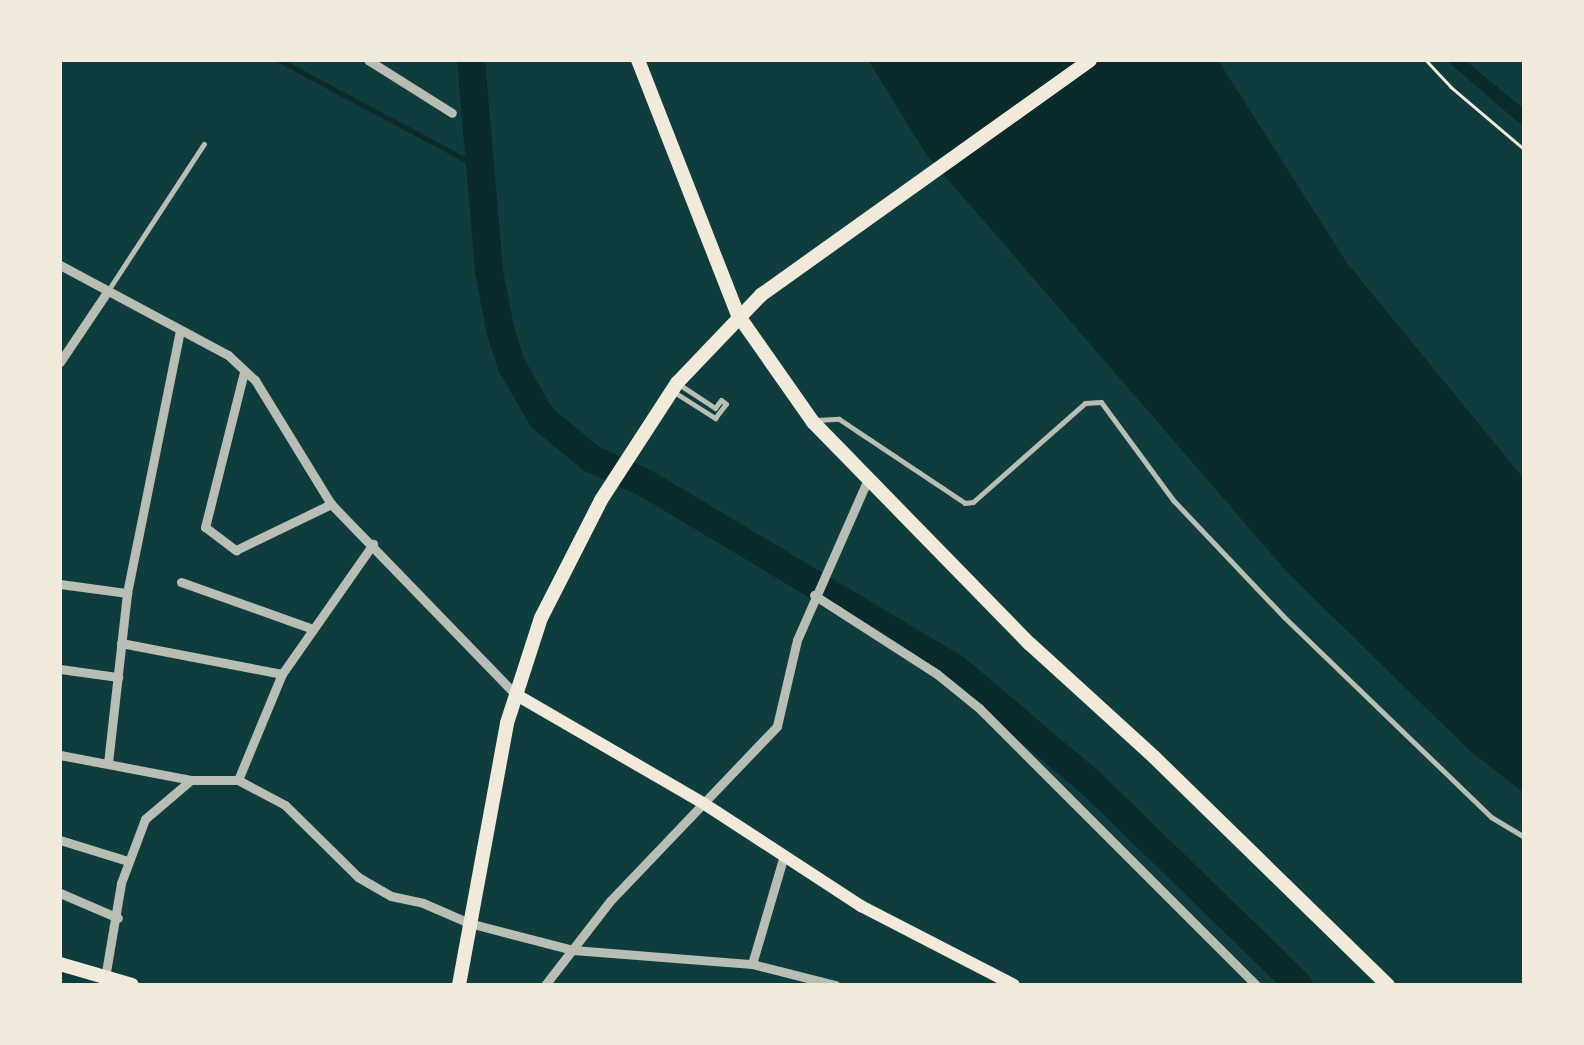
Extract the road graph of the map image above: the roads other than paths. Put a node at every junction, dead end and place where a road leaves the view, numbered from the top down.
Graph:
1 (368, 60) edge
2 (638, 60) edge
3 (1090, 60) edge
4 (452, 114) dead end
5 (204, 144) dead end
6 (60, 265) edge
7 (107, 292) junction
8 (738, 315) junction
9 (180, 330) junction
10 (60, 362) edge
11 (244, 372) junction
12 (674, 387) junction
13 (812, 422) junction
14 (867, 481) junction
15 (331, 504) junction
16 (373, 544) junction
17 (181, 582) dead end
18 (60, 584) edge
19 (127, 594) junction
20 (814, 596) junction
21 (313, 630) junction
22 (121, 643) junction
23 (60, 669) edge
24 (282, 674) junction
25 (118, 677) junction
26 (515, 694) junction
27 (60, 755) edge
28 (108, 763) junction
29 (191, 780) junction
30 (238, 780) junction
31 (702, 803) junction
32 (1524, 838) edge
33 (60, 840) edge
34 (783, 859) junction
35 (128, 861) junction
36 (60, 893) edge
37 (118, 918) junction
38 (468, 923) junction
39 (574, 950) junction
40 (60, 964) edge
41 (752, 964) junction
42 (105, 978) junction
43 (132, 985) edge
44 (460, 985) edge
45 (546, 985) edge
46 (835, 985) edge
47 (1014, 985) edge
48 (1256, 985) edge
49 (1388, 985) edge

1 - 4 street
2 - 8 main road
3 - 8 main road
5 - 7 lane
6 - 7 street
7 - 9 street
7 - 10 street
8 - 12 main road
8 - 13 main road
9 - 11 street
9 - 19 street
11 - 15 street
11 - 15 street
12 - 12 lane
12 - 26 main road
13 - 14 main road
13 - 32 lane
14 - 20 street
14 - 49 main road
15 - 16 street
16 - 21 street
16 - 26 street
17 - 21 street
18 - 19 street
19 - 22 street
20 - 31 street
20 - 48 street
21 - 24 street
22 - 24 street
22 - 25 street
23 - 25 street
24 - 30 street
25 - 28 street
26 - 31 main road
26 - 38 main road
27 - 28 street
28 - 29 street
29 - 30 street
29 - 35 street
30 - 38 street
31 - 34 main road
31 - 39 street
33 - 35 street
34 - 41 street
34 - 47 main road
35 - 37 street
36 - 37 street
37 - 42 street
38 - 39 street
38 - 44 main road
39 - 41 street
39 - 45 street
40 - 42 main road
41 - 46 street
42 - 43 main road

